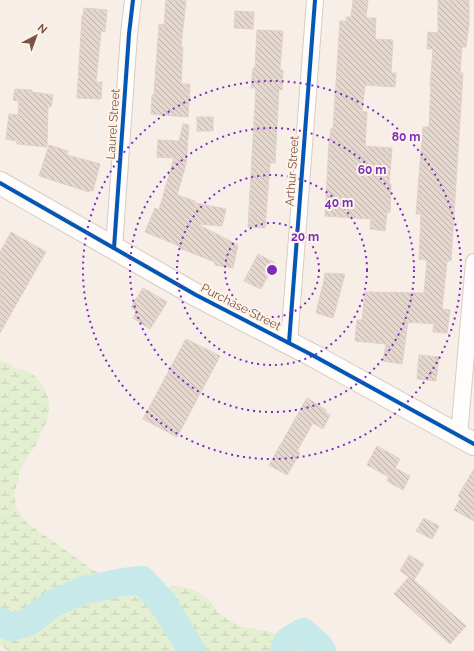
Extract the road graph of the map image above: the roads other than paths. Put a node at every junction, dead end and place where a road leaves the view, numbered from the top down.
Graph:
1 (133, 0) edge
2 (315, 0) edge
3 (0, 183) edge
4 (114, 248) junction
5 (474, 262) edge
6 (289, 343) junction
7 (466, 440) edge

1 - 4 street, Laurel Street
2 - 6 street, Arthur Street
3 - 4 street, Purchase Street
4 - 6 street, Purchase Street
5 - 7 street
6 - 7 street, Purchase Street

